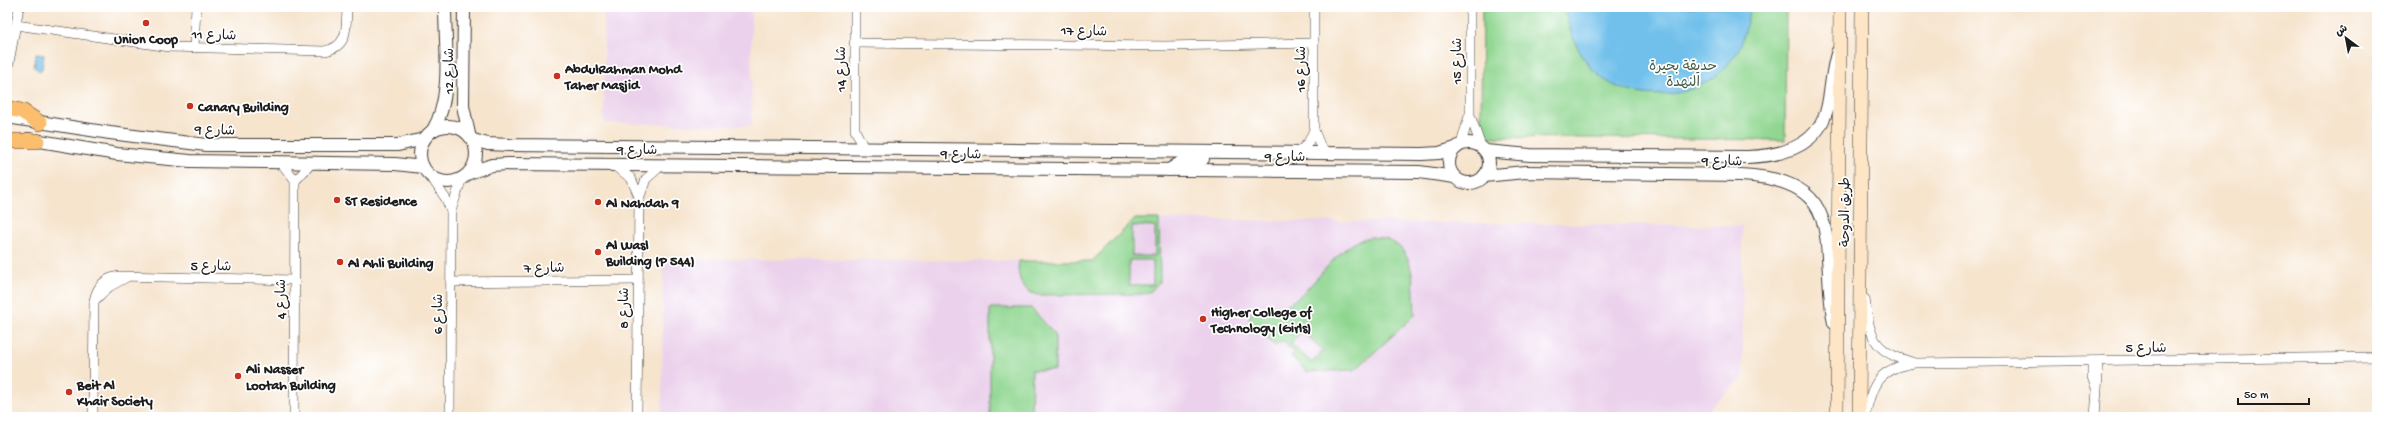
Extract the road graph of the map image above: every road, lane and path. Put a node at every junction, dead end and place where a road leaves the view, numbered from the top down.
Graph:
1 (19, 7) edge
2 (196, 7) edge
3 (347, 7) edge
4 (445, 7) edge
5 (464, 7) edge
6 (854, 7) edge
7 (1314, 7) edge
8 (1470, 7) edge
9 (1840, 7) edge
10 (1862, 7) edge
11 (16, 25) junction
12 (854, 43) junction
13 (1314, 43) junction
14 (1840, 44) junction
15 (194, 48) junction
16 (9, 63) dead end
17 (7, 108) edge
18 (1470, 114) junction
19 (7, 117) edge
20 (40, 123) junction
21 (433, 130) junction
22 (855, 130) junction
23 (1314, 130) junction
24 (7, 135) edge
25 (471, 137) junction
26 (424, 139) junction
27 (7, 141) edge
28 (37, 141) junction
29 (1458, 146) junction
30 (846, 148) junction
31 (864, 148) junction
32 (1483, 149) junction
33 (1238, 152) junction
34 (1297, 153) junction
35 (1327, 153) junction
36 (282, 164) junction
37 (311, 164) junction
38 (613, 164) junction
39 (662, 164) junction
40 (423, 168) junction
41 (1169, 170) junction
42 (466, 176) junction
43 (1484, 176) junction
44 (431, 177) junction
45 (1455, 177) junction
46 (295, 181) junction
47 (639, 199) junction
48 (451, 211) junction
49 (1859, 278) junction
50 (294, 280) junction
51 (638, 280) junction
52 (451, 282) junction
53 (1838, 337) junction
54 (2377, 357) edge
55 (2095, 361) junction
56 (1915, 363) junction
57 (93, 417) edge
58 (294, 417) edge
59 (450, 417) edge
60 (637, 417) edge
61 (1837, 417) edge
62 (1859, 417) edge
63 (1865, 417) edge
64 (2095, 417) edge

1 - 11 street
2 - 15 street
3 - 15 street, شارع 11
4 - 21 street, شارع 12
5 - 25 street, شارع 12
6 - 12 street, شارع 14
7 - 13 street, شارع 16
8 - 18 street, شارع 15
9 - 14 main road, طريق الدوحة
10 - 49 main road, طريق الدوحة
11 - 15 street, شارع 11
11 - 16 street
12 - 13 street, شارع 17
12 - 22 street, شارع 14
13 - 23 street, شارع 16
14 - 32 street, شارع 9
14 - 53 main road, طريق الدوحة
17 - 20 main road
18 - 29 street, شارع 15
18 - 32 street, شارع 15
19 - 20 street, شارع 9
20 - 26 street, شارع 9
21 - 25 street
21 - 26 street
22 - 30 street, شارع 14
22 - 31 street, شارع 14
23 - 34 street
23 - 35 street, شارع 16
24 - 28 street
25 - 30 street, شارع 9
25 - 42 street
26 - 40 street
27 - 28 main road
28 - 36 street
29 - 32 street
29 - 35 street, شارع 9
29 - 45 street
30 - 31 street, شارع 9
31 - 33 street, شارع 9
32 - 43 street
33 - 34 street, شارع 9
33 - 41 street
34 - 35 street, شارع 9
36 - 37 street
36 - 46 street
37 - 40 street
37 - 46 street
38 - 39 street, شارع 9
38 - 42 street, شارع 9
38 - 47 street, شارع 8
39 - 41 street, شارع 9
39 - 47 street, شارع 8
40 - 44 street
41 - 45 street, شارع 9
42 - 44 street
42 - 48 street, شارع 6
43 - 45 street
43 - 53 street, شارع 9
44 - 48 street, شارع 6
46 - 50 street, شارع 4
47 - 51 street, شارع 8
48 - 52 street, شارع 6
49 - 56 street, شارع 5
49 - 62 main road, طريق الدوحة
50 - 57 street, شارع 5
50 - 58 street, شارع 4
51 - 52 street, شارع 7
51 - 60 street, شارع 8
52 - 59 street, شارع 6
53 - 61 main road, طريق الدوحة
54 - 55 street, شارع 5
55 - 56 street, شارع 5
55 - 64 street
56 - 63 street, شارع 5

